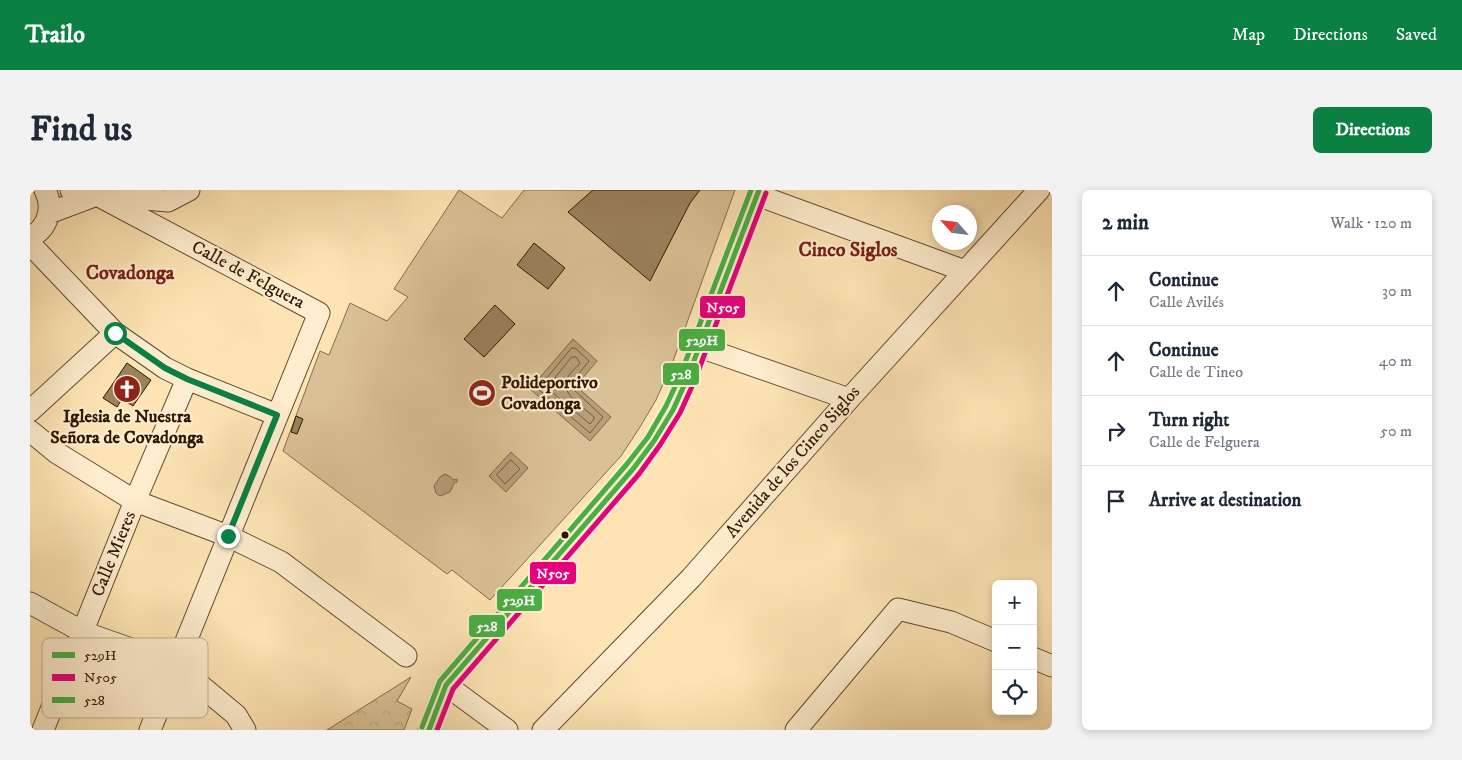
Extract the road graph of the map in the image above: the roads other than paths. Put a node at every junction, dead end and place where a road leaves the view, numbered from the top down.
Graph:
1 (45, 190) edge
2 (71, 190) edge
3 (189, 190) edge
4 (1039, 190) edge
5 (758, 193) edge
6 (97, 195) junction
7 (49, 213) junction
8 (30, 237) edge
9 (30, 244) edge
10 (965, 271) junction
11 (115, 333) junction
12 (700, 347) junction
13 (187, 379) junction
14 (849, 399) junction
15 (30, 411) edge
16 (277, 415) junction
17 (30, 431) edge
18 (135, 501) junction
19 (228, 536) junction
20 (30, 603) edge
21 (83, 632) junction
22 (81, 638) edge
23 (100, 638) edge
24 (187, 638) edge
25 (992, 639) edge
26 (406, 656) dead end
27 (1037, 660) edge
28 (1052, 666) edge
29 (446, 684) junction
30 (208, 692) edge
31 (48, 718) edge
32 (155, 718) edge
33 (43, 730) edge
34 (150, 730) edge
35 (245, 730) edge
36 (430, 730) edge
37 (508, 730) edge
38 (543, 730) edge
39 (796, 730) edge

1 - 7 street
2 - 6 street
3 - 6 street
4 - 10 street, Avenida de los Cinco Siglos
5 - 10 street
5 - 12 street
6 - 7 street
6 - 16 street, Calle de Felguera
7 - 8 street
9 - 11 street
10 - 14 street, Avenida de los Cinco Siglos
11 - 13 street
11 - 15 street
12 - 14 street
12 - 29 street
13 - 16 street
13 - 18 street, Calle Mieres
14 - 38 street, Avenida de los Cinco Siglos
16 - 19 street, Calle de Felguera
17 - 18 street
18 - 19 street
18 - 21 street, Calle Mieres
19 - 24 street, Calle de Felguera
19 - 26 street
20 - 21 street
21 - 22 street, Calle Mieres
21 - 23 street
25 - 39 street
27 - 28 street
29 - 36 street
29 - 37 street
30 - 35 street
31 - 33 street, Calle Mieres
32 - 34 street, Calle de Felguera

